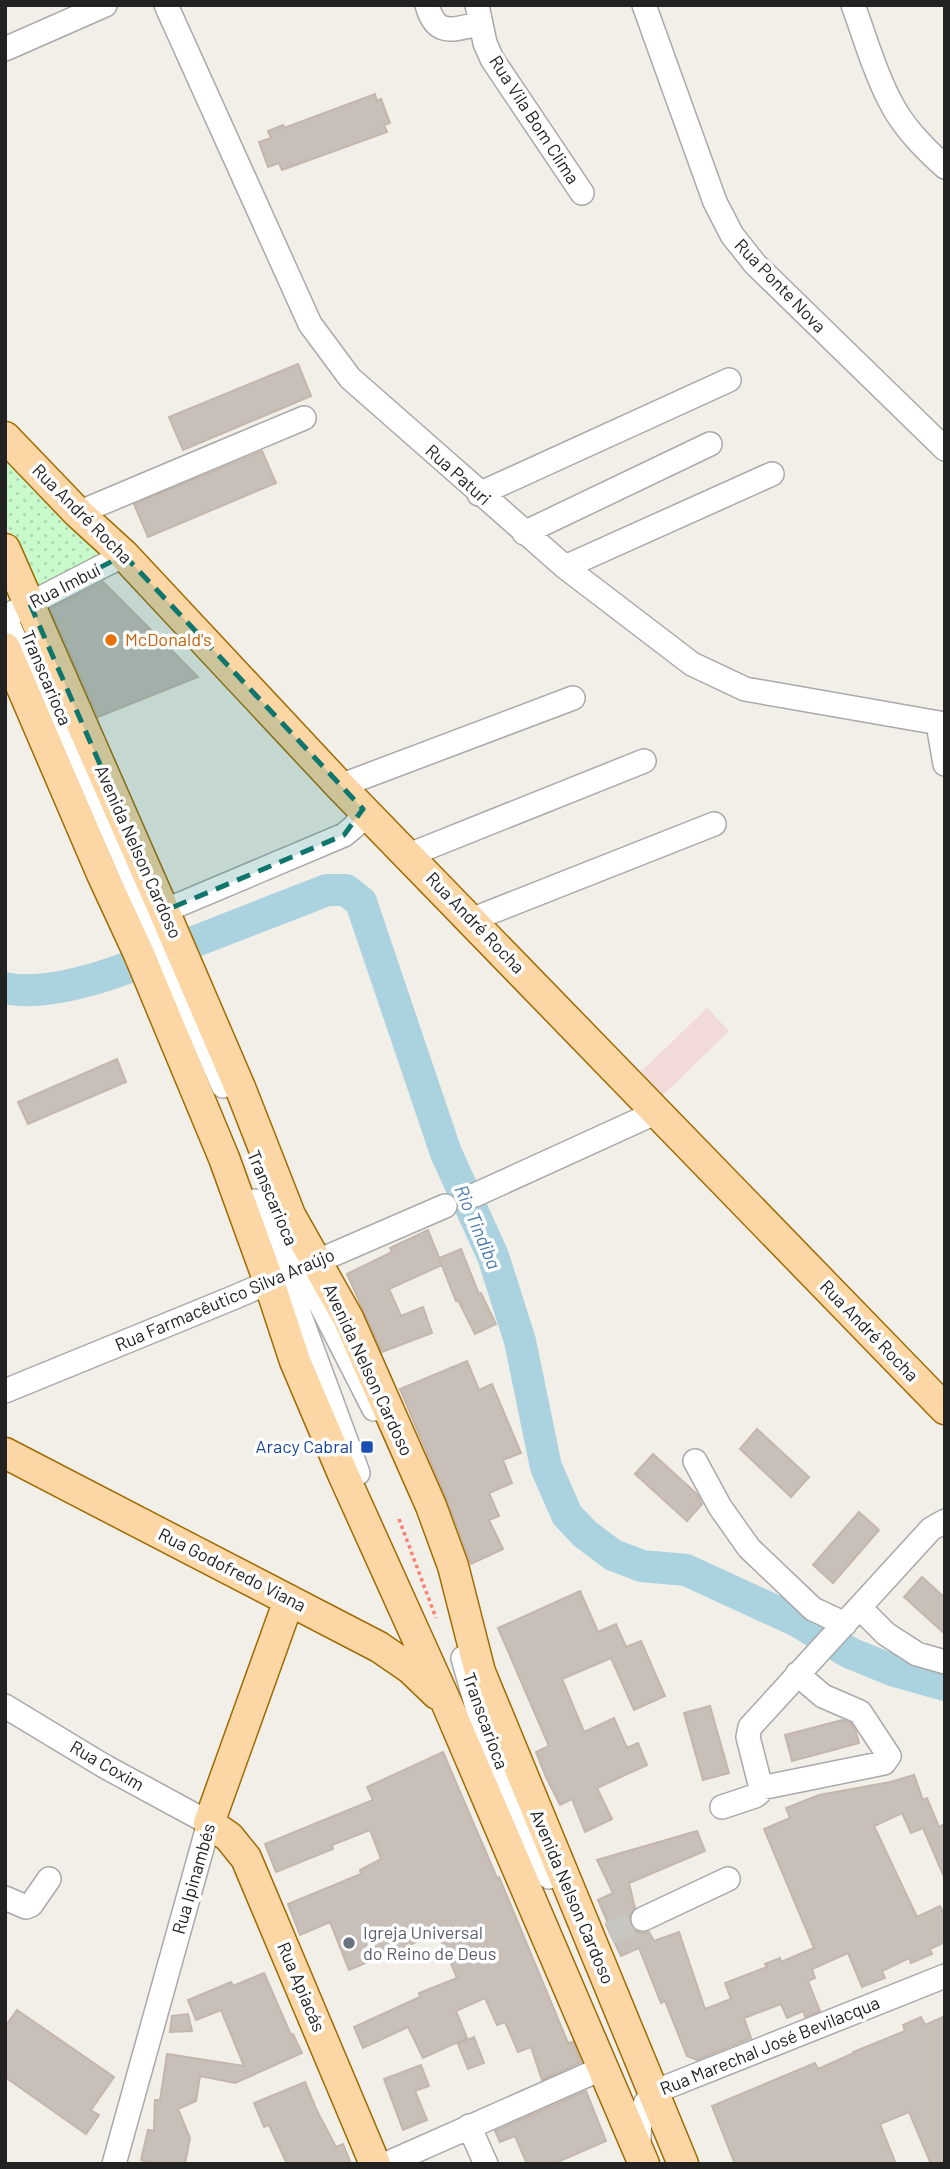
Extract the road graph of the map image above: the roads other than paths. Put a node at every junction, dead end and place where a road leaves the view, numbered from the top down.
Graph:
1 (105, 5) edge
2 (166, 5) edge
3 (427, 5) edge
4 (644, 5) edge
5 (853, 5) edge
6 (478, 15) edge
7 (5, 49) edge
8 (945, 167) edge
9 (582, 194) dead end
10 (729, 380) dead end
11 (304, 418) dead end
12 (5, 437) edge
13 (710, 444) dead end
14 (945, 449) edge
15 (772, 474) dead end
16 (479, 494) junction
17 (78, 513) junction
18 (524, 533) junction
19 (5, 549) edge
20 (124, 555) junction
21 (565, 567) junction
22 (5, 585) edge
23 (14, 612) edge
24 (5, 648) edge
25 (573, 698) dead end
26 (941, 724) edge
27 (644, 761) dead end
28 (945, 764) edge
29 (340, 786) junction
30 (363, 809) junction
31 (714, 824) dead end
32 (409, 856) junction
33 (164, 911) junction
34 (471, 919) junction
35 (160, 956) junction
36 (657, 1112) junction
37 (475, 1195) dead end
38 (445, 1206) dead end
39 (293, 1272) junction
40 (5, 1391) edge
41 (945, 1409) edge
42 (5, 1453) edge
43 (695, 1461) dead end
44 (945, 1521) edge
45 (289, 1600) junction
46 (848, 1621) junction
47 (945, 1662) edge
48 (802, 1668) junction
49 (447, 1704) junction
50 (5, 1706) edge
51 (761, 1788) junction
52 (722, 1807) dead end
53 (209, 1823) junction
54 (49, 1879) dead end
55 (728, 1879) dead end
56 (5, 1898) edge
57 (643, 1919) tunnel mouth
58 (945, 1976) edge
59 (603, 2068) junction
60 (646, 2106) junction
61 (469, 2126) junction
62 (646, 2160) edge
63 (114, 2164) edge
64 (374, 2164) edge
65 (386, 2164) edge
66 (486, 2164) edge
67 (669, 2164) edge
68 (683, 2164) edge

1 - 7 street
2 - 16 street, Rua Paturi
3 - 6 street
4 - 14 street, Rua Ponte Nova
5 - 8 street
6 - 9 street, Rua Vila Bom Clima
10 - 16 street
11 - 17 street
12 - 17 main road, Rua André Rocha
13 - 18 street
15 - 21 street
16 - 18 street, Rua Paturi
17 - 20 main road, Rua André Rocha
18 - 21 street, Rua Paturi
19 - 23 main road, Avenida Nelson Cardoso
20 - 23 street, Rua Imbuí
20 - 29 main road, Rua André Rocha
21 - 26 street, Rua Paturi
22 - 23 street, Transcarioca
23 - 33 main road, Avenida Nelson Cardoso
23 - 35 street, Transcarioca
24 - 35 main road, Avenida Nelson Cardoso
25 - 29 street
26 - 28 street
27 - 32 street
29 - 30 main road, Rua André Rocha
30 - 32 main road, Rua André Rocha
30 - 33 street
31 - 34 street
32 - 34 main road, Rua André Rocha
33 - 35 main road, Avenida Nelson Cardoso
34 - 36 main road, Rua André Rocha
35 - 39 main road, Avenida Nelson Cardoso
35 - 39 main road, Avenida Nelson Cardoso
36 - 37 street
36 - 41 main road, Rua André Rocha
38 - 39 street, Rua Farmacêutico Silva Araújo
39 - 40 street, Rua Farmacêutico Silva Araújo
39 - 49 main road, Avenida Nelson Cardoso
39 - 60 street, Transcarioca
39 - 60 street, Transcarioca
39 - 60 main road, Avenida Nelson Cardoso
42 - 45 main road, Rua Godofredo Viana
43 - 46 street
44 - 46 street
45 - 49 main road, Rua Godofredo Viana
45 - 53 main road, Rua Ipinambés
46 - 47 street
46 - 48 street
48 - 51 street
48 - 51 street
49 - 59 main road, Avenida Nelson Cardoso
50 - 53 street, Rua Coxim
51 - 52 street
53 - 63 street, Rua Ipinambés
53 - 64 main road, Rua Apiacás
54 - 56 street
55 - 57 street
58 - 60 street, Rua Marechal José Bevilacqua
59 - 61 street
59 - 62 main road, Avenida Nelson Cardoso
60 - 62 street
60 - 67 street, Transcarioca
60 - 68 main road, Avenida Nelson Cardoso
61 - 65 street
61 - 66 street

